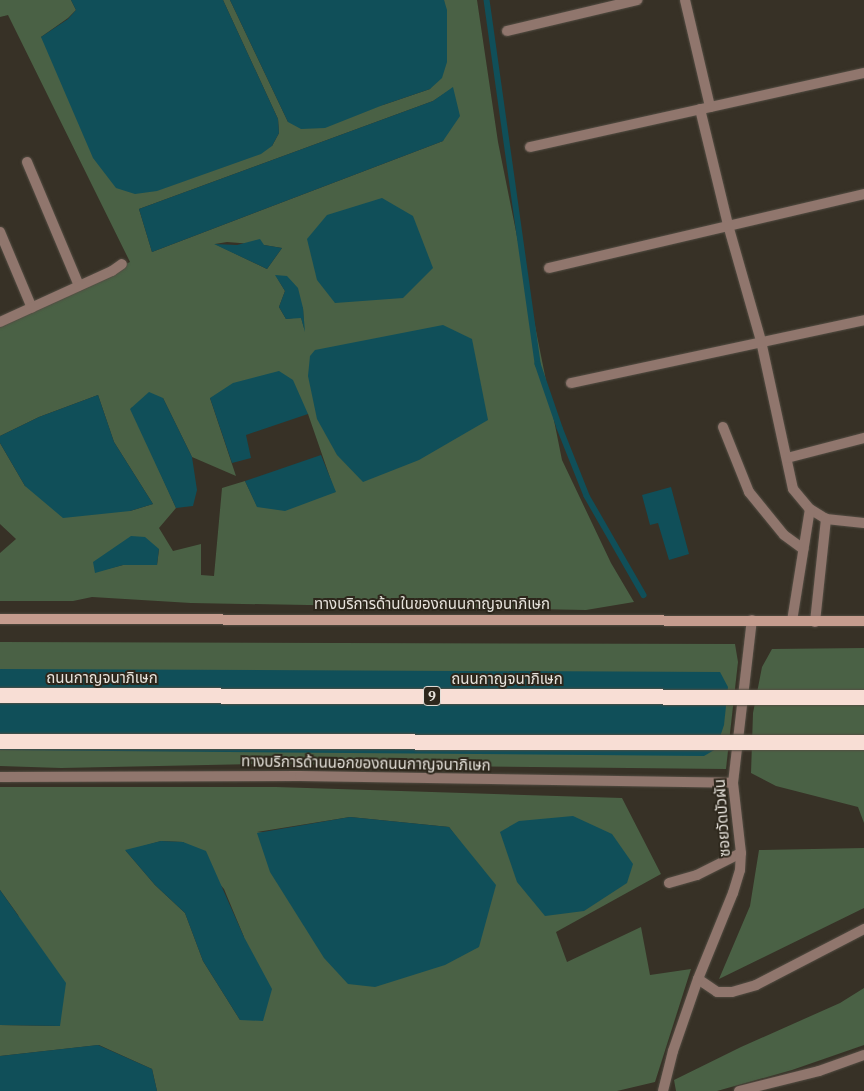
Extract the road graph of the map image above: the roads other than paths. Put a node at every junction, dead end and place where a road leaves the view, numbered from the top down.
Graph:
1 (637, 0) edge
2 (685, 0) edge
3 (507, 31) dead end
4 (864, 73) edge
5 (710, 107) junction
6 (700, 110) junction
7 (530, 147) dead end
8 (27, 162) dead end
9 (864, 194) edge
10 (728, 225) junction
11 (0, 232) edge
12 (122, 264) dead end
13 (549, 268) dead end
14 (79, 286) junction
15 (32, 308) junction
16 (864, 320) edge
17 (0, 322) edge
18 (761, 341) junction
19 (571, 383) dead end
20 (723, 427) dead end
21 (864, 438) edge
22 (786, 458) junction
23 (810, 509) junction
24 (826, 519) junction
25 (864, 523) edge
26 (803, 549) junction
27 (0, 619) edge
28 (752, 620) junction
29 (792, 621) junction
30 (864, 621) edge
31 (815, 622) junction
32 (0, 696) edge
33 (864, 696) edge
34 (0, 741) edge
35 (864, 742) edge
36 (0, 777) edge
37 (732, 783) junction
38 (741, 853) junction
39 (669, 883) dead end
40 (864, 929) edge
41 (698, 979) junction
42 (864, 1055) edge
43 (664, 1091) edge
44 (739, 1091) edge

1 - 3 street
2 - 5 street
4 - 5 street
5 - 6 street
6 - 7 street
6 - 10 street
8 - 14 street
9 - 10 street
10 - 13 street
10 - 18 street
11 - 15 street
12 - 14 street
14 - 15 street
15 - 17 street
16 - 18 street
18 - 19 street
18 - 22 street
20 - 26 street
21 - 22 street
22 - 23 street
23 - 24 street
23 - 26 street
24 - 25 street
24 - 31 street
26 - 29 street
27 - 28 main road, ทางบริการด้านในของถนนกาญจนาภิเษก
28 - 29 main road, ทางบริการด้านในของถนนกาญจนาภิเษก
28 - 37 street, ซอยวัดบัวผัน
29 - 31 main road, ทางบริการด้านในของถนนกาญจนาภิเษก
30 - 31 main road, ทางบริการด้านในของถนนกาญจนาภิเษก
32 - 33 highway, ถนนกาญจนาภิเษก / 9, bridge
34 - 35 highway, bridge
36 - 37 street, ทางบริการด้านนอกของถนนกาญจนาภิเษก
37 - 38 street, ซอยวัดบัวผัน
38 - 39 street
38 - 41 street, ซอยวัดบัวผัน
40 - 41 street
41 - 43 street, ซอยวัดบัวผัน
42 - 44 street

